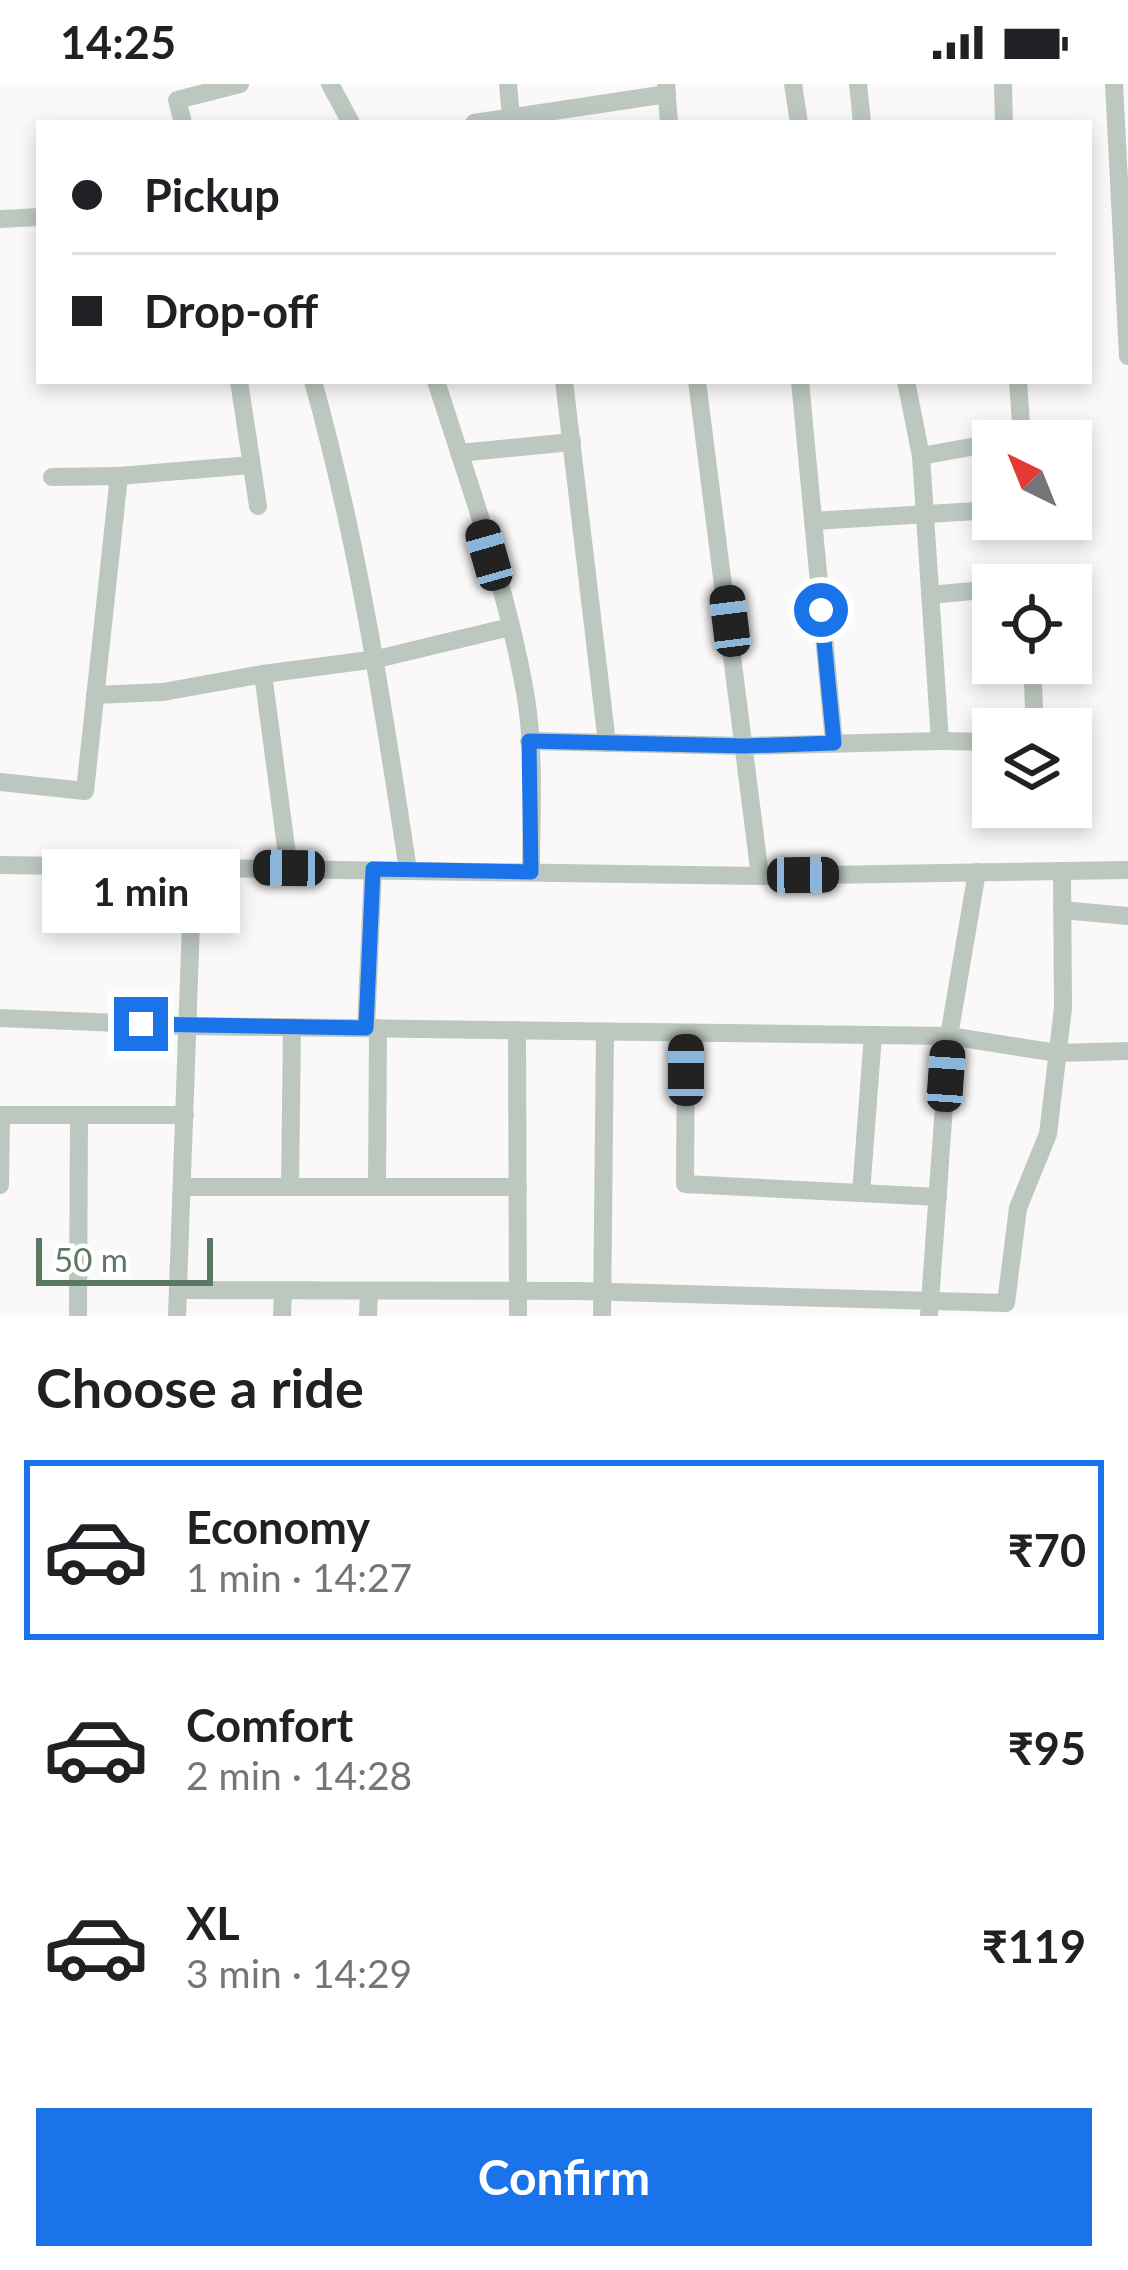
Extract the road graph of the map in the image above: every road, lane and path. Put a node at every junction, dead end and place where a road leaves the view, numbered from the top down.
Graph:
1 (240, 84) edge
2 (330, 84) edge
3 (508, 84) edge
4 (793, 84) edge
5 (857, 84) edge
6 (1003, 84) edge
7 (1114, 84) edge
8 (666, 89) edge
9 (175, 92) edge
10 (512, 117) junction
11 (537, 118) edge
12 (349, 120) edge
13 (493, 120) edge
14 (669, 120) edge
15 (799, 120) edge
16 (862, 120) edge
17 (1004, 120) edge
18 (36, 217) edge
19 (0, 218) edge
20 (1128, 356) edge
21 (239, 384) edge
22 (315, 384) edge
23 (437, 384) edge
24 (564, 384) edge
25 (697, 384) edge
26 (800, 384) edge
27 (907, 384) edge
28 (1018, 384) edge
29 (1021, 420) edge
30 (572, 442) junction
31 (972, 447) edge
32 (459, 453) junction
33 (921, 456) junction
34 (251, 465) junction
35 (119, 476) junction
36 (52, 477) dead end
37 (258, 506) dead end
38 (972, 511) edge
39 (925, 514) junction
40 (813, 520) junction
41 (972, 591) edge
42 (930, 595) junction
43 (510, 627) junction
44 (376, 659) junction
45 (263, 674) junction
46 (95, 695) junction
47 (529, 741) junction
48 (940, 741) junction
49 (607, 742) junction
50 (972, 742) edge
51 (834, 743) junction
52 (745, 746) junction
53 (0, 782) edge
54 (0, 866) edge
55 (194, 867) junction
56 (289, 868) junction
57 (373, 869) junction
58 (408, 870) junction
59 (1128, 870) edge
60 (1062, 871) junction
61 (531, 872) junction
62 (977, 872) junction
63 (760, 876) junction
64 (1062, 910) junction
65 (1128, 916) edge
66 (0, 1018) edge
67 (188, 1026) junction
68 (292, 1027) junction
69 (372, 1028) junction
70 (517, 1030) junction
71 (605, 1032) junction
72 (686, 1033) junction
73 (873, 1035) junction
74 (949, 1036) junction
75 (1128, 1051) edge
76 (1057, 1053) junction
77 (1, 1115) edge
78 (80, 1115) junction
79 (185, 1115) junction
80 (0, 1185) edge
81 (182, 1187) junction
82 (290, 1187) junction
83 (377, 1187) junction
84 (518, 1187) junction
85 (861, 1193) junction
86 (938, 1197) junction
87 (178, 1290) junction
88 (283, 1291) junction
89 (369, 1291) junction
90 (518, 1292) junction
91 (603, 1292) junction
92 (930, 1309) edge
93 (78, 1316) edge
94 (178, 1316) edge
95 (282, 1316) edge
96 (368, 1316) edge
97 (518, 1316) edge
98 (602, 1316) edge

1 - 9 street
2 - 12 street
3 - 10 street
4 - 15 street
5 - 16 street
6 - 17 street
7 - 20 street
8 - 11 street
8 - 14 street
10 - 11 street
10 - 13 street
18 - 19 street
21 - 34 street
22 - 44 street
23 - 32 street
24 - 30 street
25 - 52 street
26 - 40 street
27 - 33 street
28 - 29 street
30 - 32 street
30 - 49 street
31 - 33 street
32 - 43 street
33 - 39 street
34 - 35 street
34 - 37 street
35 - 36 street
35 - 46 street
38 - 39 street
39 - 40 street
39 - 42 street
40 - 51 street
41 - 42 street
42 - 48 street
43 - 44 street
43 - 47 street
44 - 45 street
44 - 58 street
45 - 46 street
45 - 56 street
46 - 53 street
47 - 49 street
47 - 61 street
48 - 50 street
48 - 51 street
49 - 52 street
51 - 52 street
52 - 63 street
54 - 55 street
55 - 56 street
55 - 67 street
56 - 57 street
57 - 58 street
57 - 69 street
58 - 61 street
59 - 60 street
60 - 62 street
60 - 64 street
61 - 63 street
62 - 63 street
62 - 74 street
64 - 65 street
64 - 76 street
66 - 67 street
67 - 68 street
67 - 79 street
68 - 69 street
68 - 82 street
69 - 70 street
69 - 83 street
70 - 71 street
70 - 84 street
71 - 72 street
71 - 91 street
72 - 73 street
72 - 85 street
73 - 74 street
73 - 85 street
74 - 76 street
74 - 86 street
75 - 76 street
76 - 92 street
77 - 78 street
77 - 80 street
78 - 79 street
78 - 93 street
79 - 81 street
81 - 82 street
81 - 87 street
82 - 83 street
83 - 84 street
84 - 90 street
85 - 86 street
86 - 92 street
87 - 88 street
87 - 94 street
88 - 89 street
88 - 95 street
89 - 90 street
89 - 96 street
90 - 91 street
90 - 97 street
91 - 92 street
91 - 98 street

